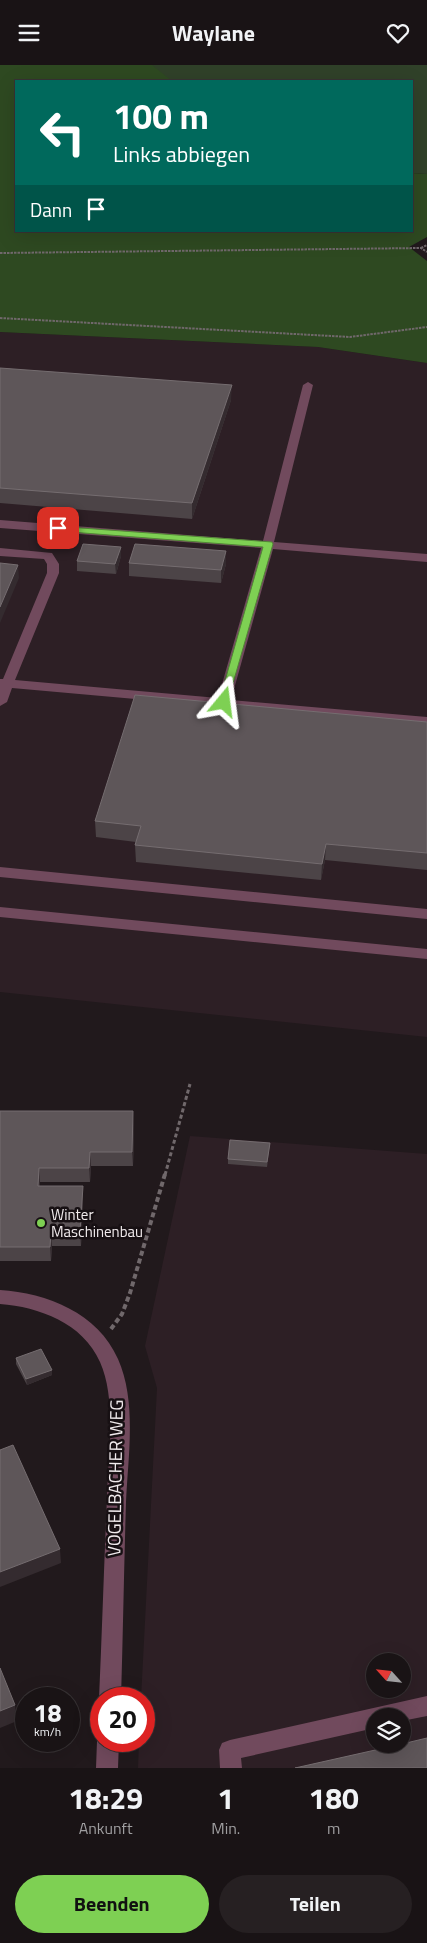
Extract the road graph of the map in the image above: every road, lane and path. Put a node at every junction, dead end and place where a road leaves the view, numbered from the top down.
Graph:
1 (427, 245) edge
2 (421, 248) junction
3 (427, 252) edge
4 (0, 253) edge
5 (0, 318) edge
6 (427, 327) edge
7 (308, 385) dead end
8 (0, 524) edge
9 (268, 544) junction
10 (0, 552) edge
11 (427, 558) edge
12 (4, 683) edge
13 (0, 702) edge
14 (224, 702) junction
15 (427, 721) edge
16 (0, 872) edge
17 (0, 912) edge
18 (427, 914) edge
19 (427, 954) edge
20 (190, 1084) dead end
21 (0, 1297) edge
22 (97, 1341) junction
23 (110, 1687) edge
24 (427, 1706) edge
25 (411, 1709) edge
26 (366, 1720) edge
27 (108, 1752) edge
28 (107, 1768) edge
29 (231, 1768) edge

1 - 2 path
2 - 3 path
2 - 4 path
5 - 6 path
7 - 9 street
8 - 9 street
9 - 11 street
9 - 14 street
10 - 12 street
12 - 13 street
12 - 14 street
14 - 15 street
16 - 18 street
17 - 19 street
20 - 22 path
21 - 22 street, VOGELBACHER WEG
22 - 23 street, VOGELBACHER WEG
24 - 25 street
26 - 29 street
27 - 28 street

